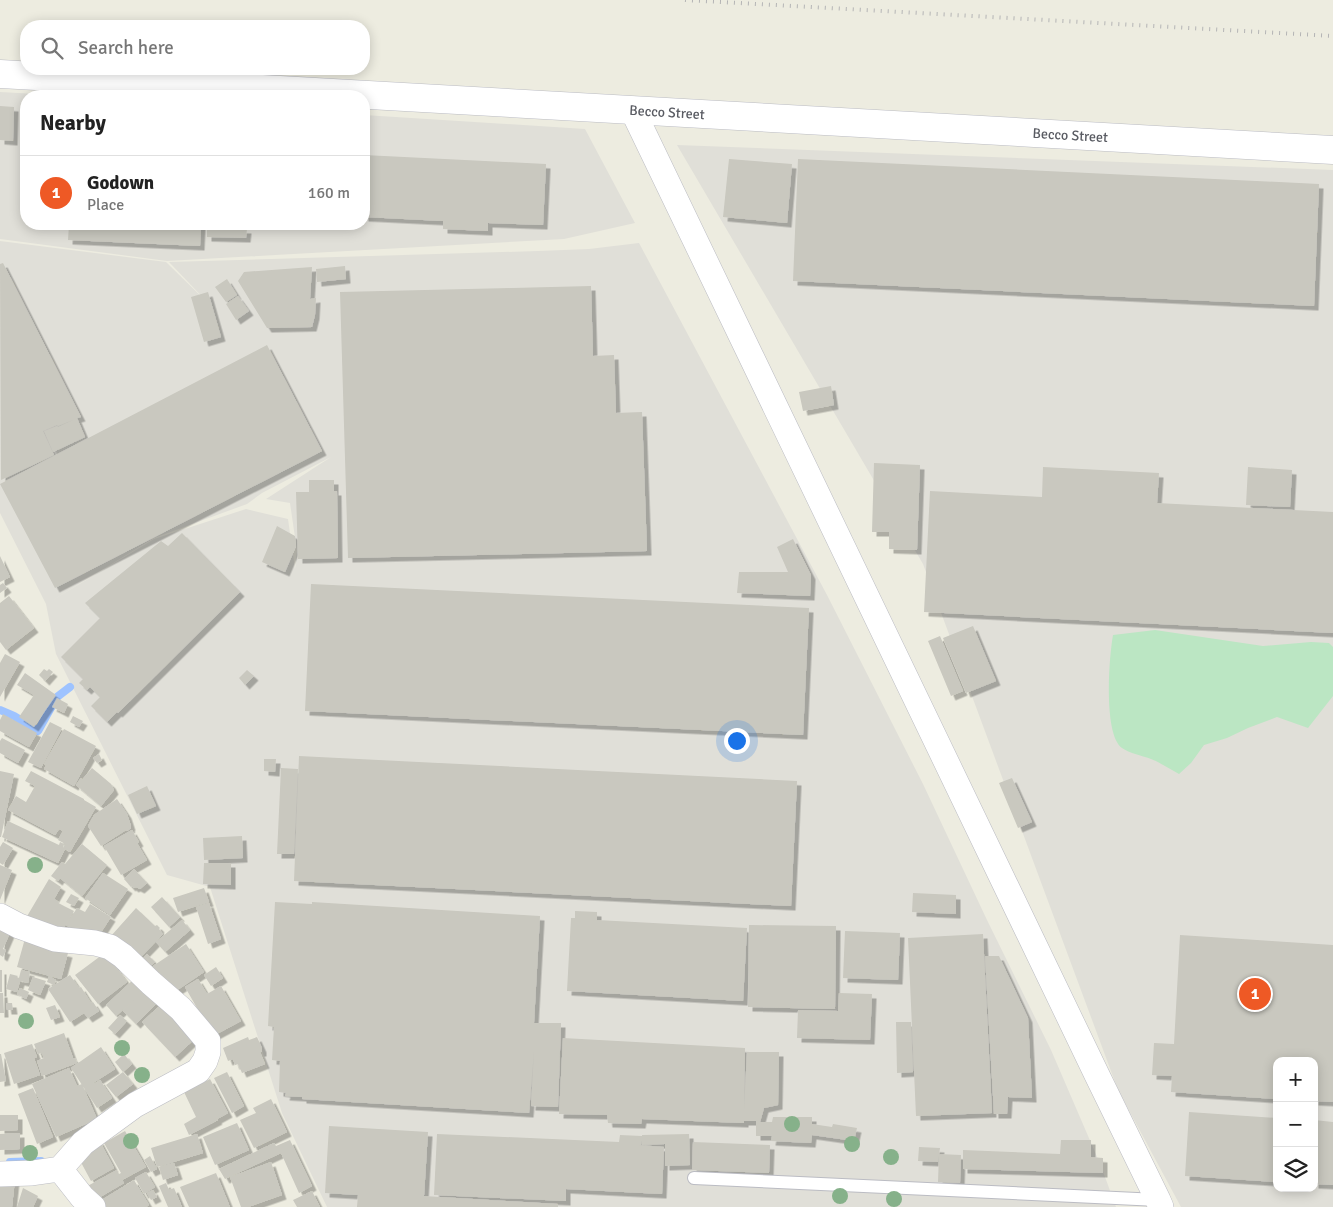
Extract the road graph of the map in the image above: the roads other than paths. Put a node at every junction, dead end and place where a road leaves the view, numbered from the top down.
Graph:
1 (0, 74) edge
2 (289, 90) edge
3 (370, 94) edge
4 (632, 109) junction
5 (1333, 150) edge
6 (0, 916) edge
7 (60, 1169) junction
8 (0, 1174) edge
9 (694, 1178) dead end
10 (1159, 1203) edge
11 (93, 1207) edge

1 - 2 street, Becco Street
3 - 4 street, Becco Street
4 - 5 street, Becco Street
4 - 10 street
6 - 7 street
7 - 8 street
7 - 11 street
9 - 10 lane

